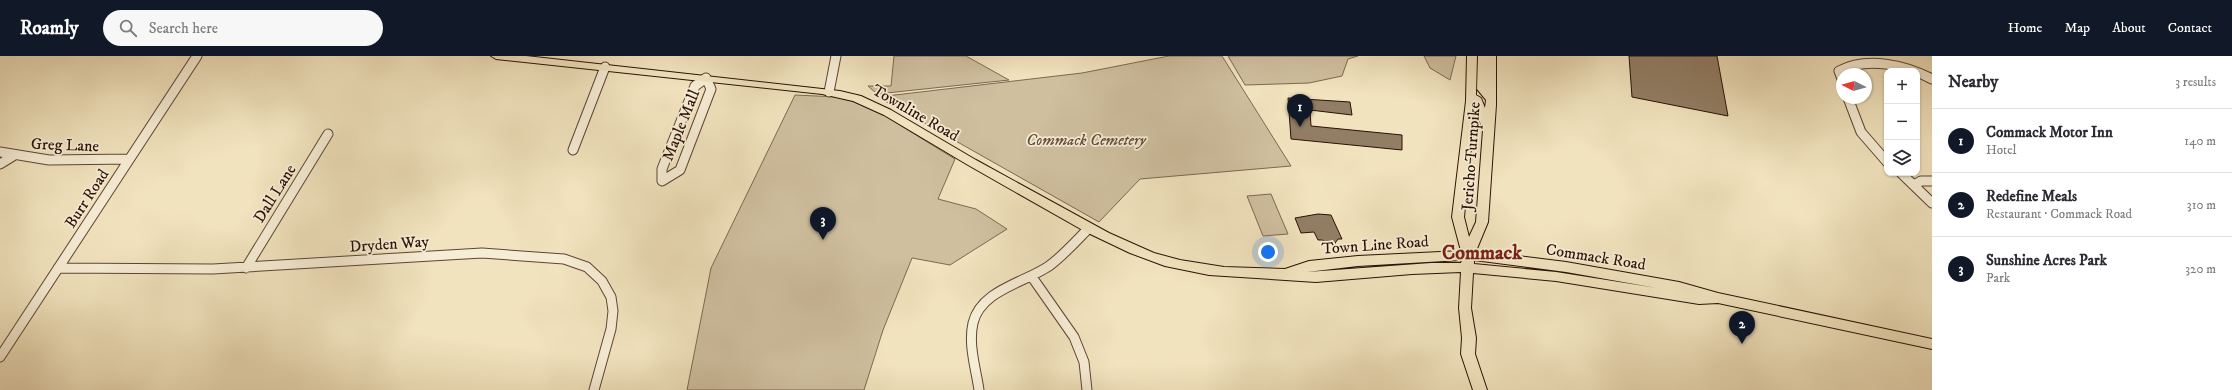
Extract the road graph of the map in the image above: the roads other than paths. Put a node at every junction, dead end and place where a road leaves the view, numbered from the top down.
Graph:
1 (197, 56) edge
2 (496, 56) edge
3 (836, 56) edge
4 (1472, 56) edge
5 (1483, 56) edge
6 (1491, 56) edge
7 (1499, 56) edge
8 (605, 67) junction
9 (1841, 68) edge
10 (706, 78) junction
11 (1491, 79) junction
12 (1932, 79) edge
13 (829, 92) junction
14 (1471, 96) junction
15 (1491, 99) junction
16 (1850, 104) edge
17 (1469, 113) junction
18 (328, 134) dead end
19 (1487, 135) junction
20 (1466, 136) junction
21 (573, 150) dead end
22 (0, 152) edge
23 (13, 156) junction
24 (129, 159) junction
25 (1884, 159) edge
26 (0, 164) edge
27 (1904, 176) edge
28 (1932, 181) edge
29 (1914, 185) junction
30 (1932, 203) edge
31 (1089, 228) junction
32 (1468, 262) junction
33 (58, 268) junction
34 (246, 268) junction
35 (1032, 277) junction
36 (1932, 344) edge
37 (0, 357) edge
38 (594, 390) edge
39 (979, 390) edge
40 (1088, 390) edge
41 (1480, 390) edge

1 - 24 street, Burr Road
2 - 8 main road, Townline Road
3 - 13 street
4 - 14 main road, Jericho Turnpike
5 - 15 main road
6 - 11 main road, Jericho Turnpike
7 - 11 main road
8 - 10 main road, Townline Road
8 - 21 street
9 - 12 street
10 - 10 street, Maple Mall
10 - 13 main road, Townline Road
11 - 15 main road, Jericho Turnpike
13 - 31 main road, Townline Road
14 - 17 main road, Jericho Turnpike
14 - 19 main road
15 - 19 main road, Jericho Turnpike
16 - 25 street
17 - 19 main road
17 - 20 main road, Jericho Turnpike
18 - 34 street, Dall Lane
19 - 20 main road
19 - 32 main road, Jericho Turnpike
20 - 32 main road, Jericho Turnpike
22 - 23 street, Greg Lane
23 - 24 street, Greg Lane
23 - 26 street
24 - 33 street, Burr Road
27 - 29 street
28 - 29 street
29 - 30 street
31 - 32 main road, Town Line Road
31 - 35 street
32 - 36 main road, Commack Road
32 - 41 main road, Jericho Turnpike
33 - 34 street, Dryden Way
33 - 37 street, Burr Road
34 - 38 street, Dryden Way
35 - 39 street
35 - 40 street

